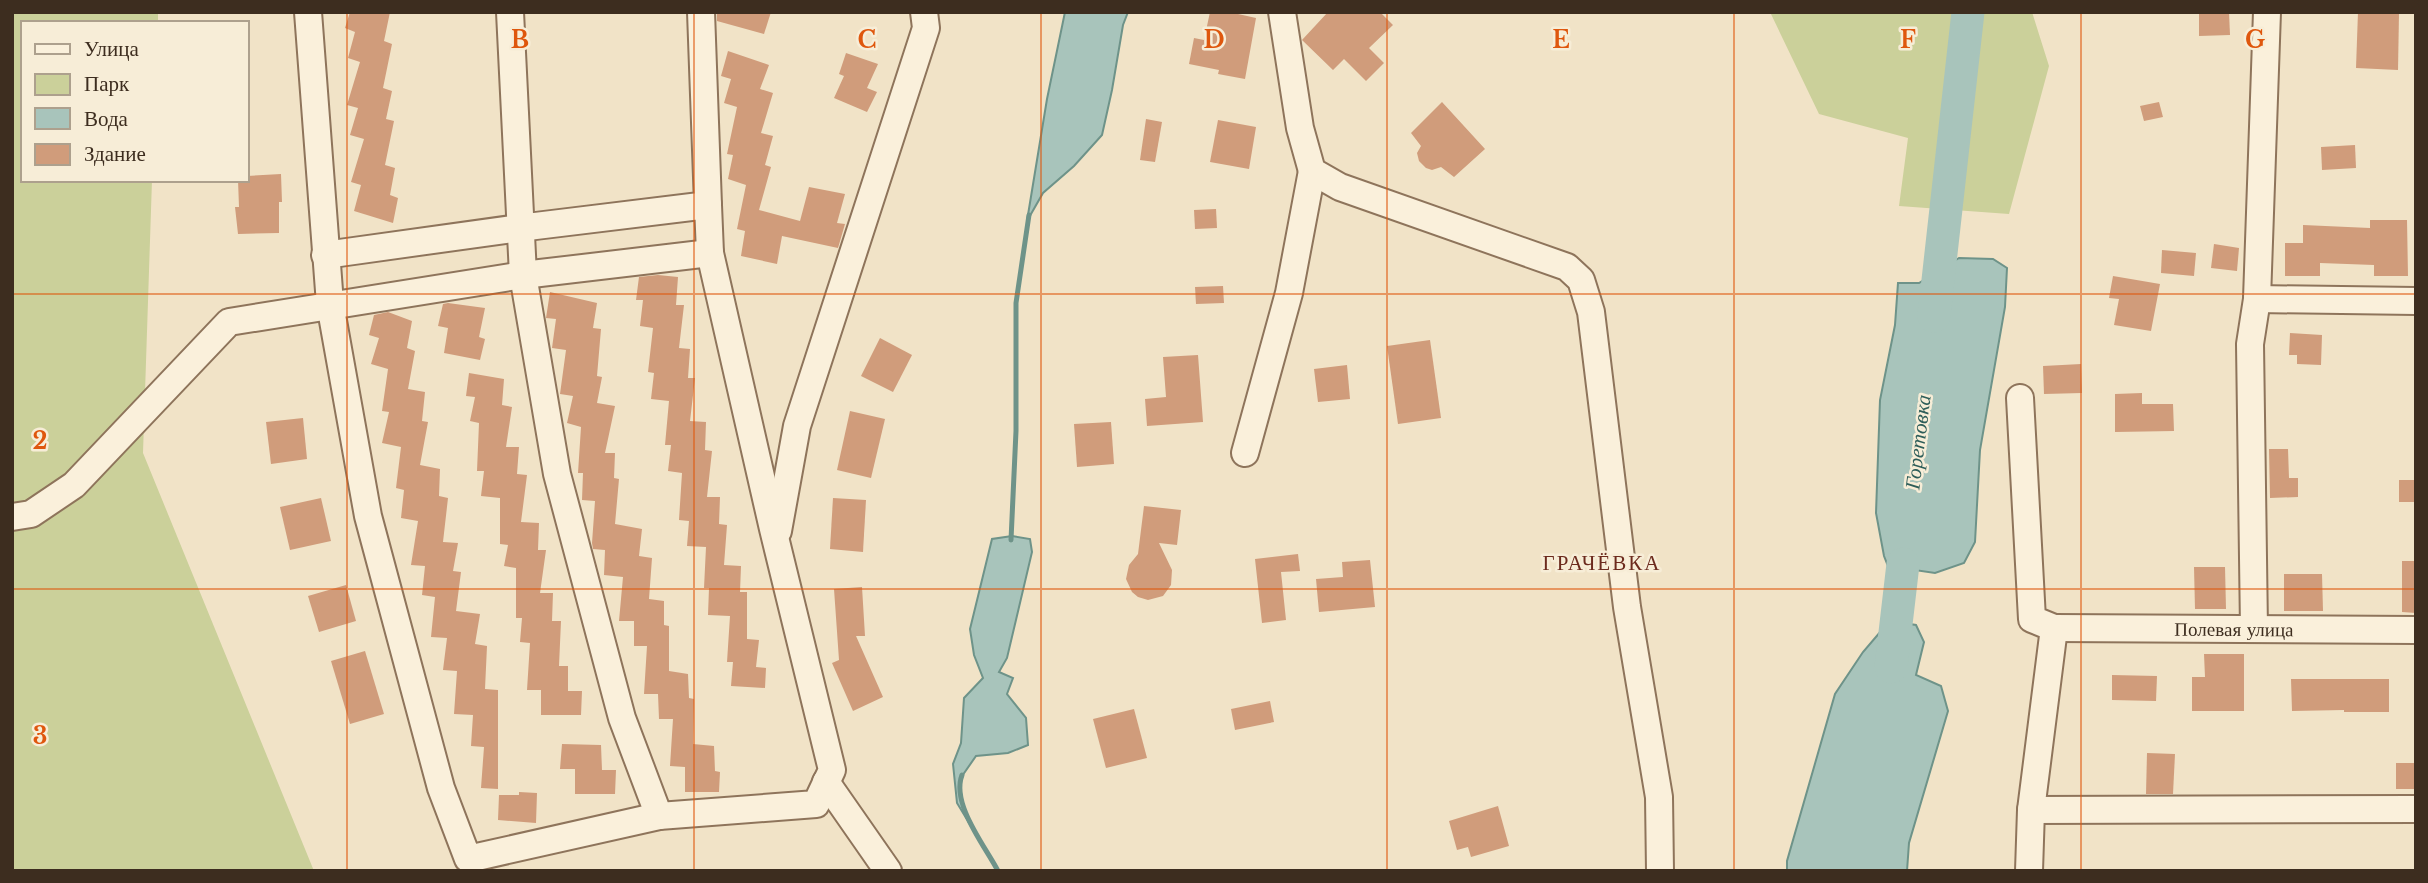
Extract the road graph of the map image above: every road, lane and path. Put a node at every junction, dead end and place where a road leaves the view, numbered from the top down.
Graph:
1 (308, 12) edge
2 (510, 12) edge
3 (701, 12) edge
4 (924, 12) edge
5 (1282, 12) edge
6 (2267, 12) edge
7 (1312, 171) junction
8 (708, 205) junction
9 (519, 228) junction
10 (710, 253) junction
11 (325, 255) junction
12 (523, 275) junction
13 (2257, 299) junction
14 (2416, 301) edge
15 (330, 304) junction
16 (2020, 398) dead end
17 (1245, 453) dead end
18 (12, 517) edge
19 (776, 542) junction
20 (2054, 628) junction
21 (2254, 629) junction
22 (2416, 630) edge
23 (826, 782) junction
24 (2416, 809) edge
25 (2031, 810) junction
26 (659, 816) junction
27 (888, 871) edge
28 (1660, 871) edge
29 (2029, 871) edge

1 - 11 street
2 - 9 street
3 - 8 street
4 - 19 street
5 - 7 street
6 - 13 street
7 - 17 street
7 - 28 street
8 - 9 street
8 - 10 street
9 - 11 street
9 - 12 street
10 - 12 street
10 - 19 street
11 - 15 street
12 - 15 street
12 - 26 street
13 - 14 street
13 - 21 street
15 - 18 street
15 - 26 street
16 - 20 street
19 - 23 street
20 - 21 street, Полевая улица
20 - 25 street
21 - 22 street, Полевая улица
23 - 26 street
23 - 27 street
24 - 25 street
25 - 29 street

